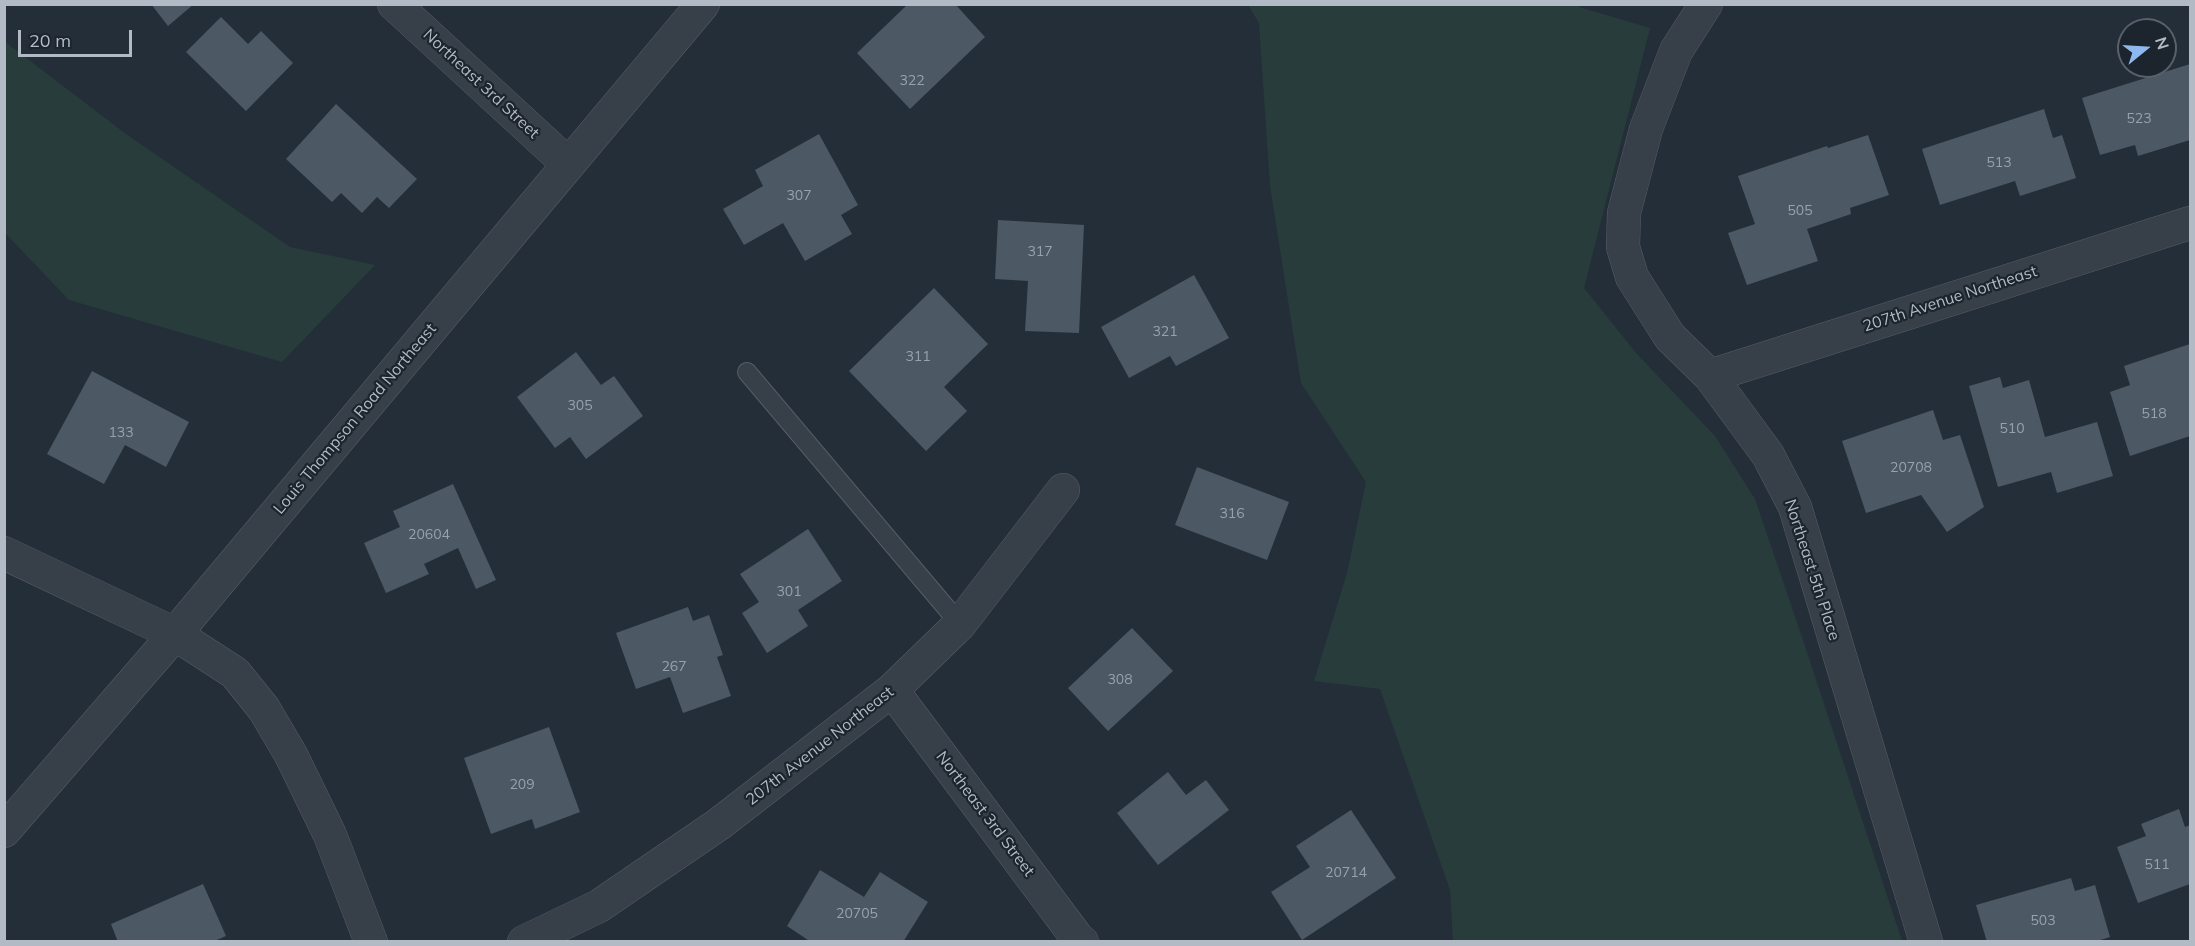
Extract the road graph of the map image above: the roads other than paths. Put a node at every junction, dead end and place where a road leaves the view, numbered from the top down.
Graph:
1 (394, 4) edge
2 (703, 4) edge
3 (1706, 4) edge
4 (568, 164) junction
5 (2190, 223) edge
6 (747, 372) dead end
7 (1710, 376) junction
8 (1063, 490) dead end
9 (4, 553) edge
10 (960, 624) junction
11 (175, 634) junction
12 (892, 690) junction
13 (4, 831) edge
14 (1079, 941) edge
15 (371, 942) edge
16 (524, 942) edge
17 (1926, 942) edge

1 - 4 street, Northeast 3rd Street
2 - 4 street, Louis Thompson Road Northeast
3 - 7 street, Northeast 5th Place
4 - 11 street, Louis Thompson Road Northeast
5 - 7 street, 207th Avenue Northeast
6 - 10 lane
7 - 17 street, Northeast 5th Place
8 - 10 street, 207th Avenue Northeast
9 - 11 street
10 - 12 street, 207th Avenue Northeast
11 - 13 street, Louis Thompson Road Northeast
11 - 15 street
12 - 14 street, Northeast 3rd Street
12 - 16 street, 207th Avenue Northeast

